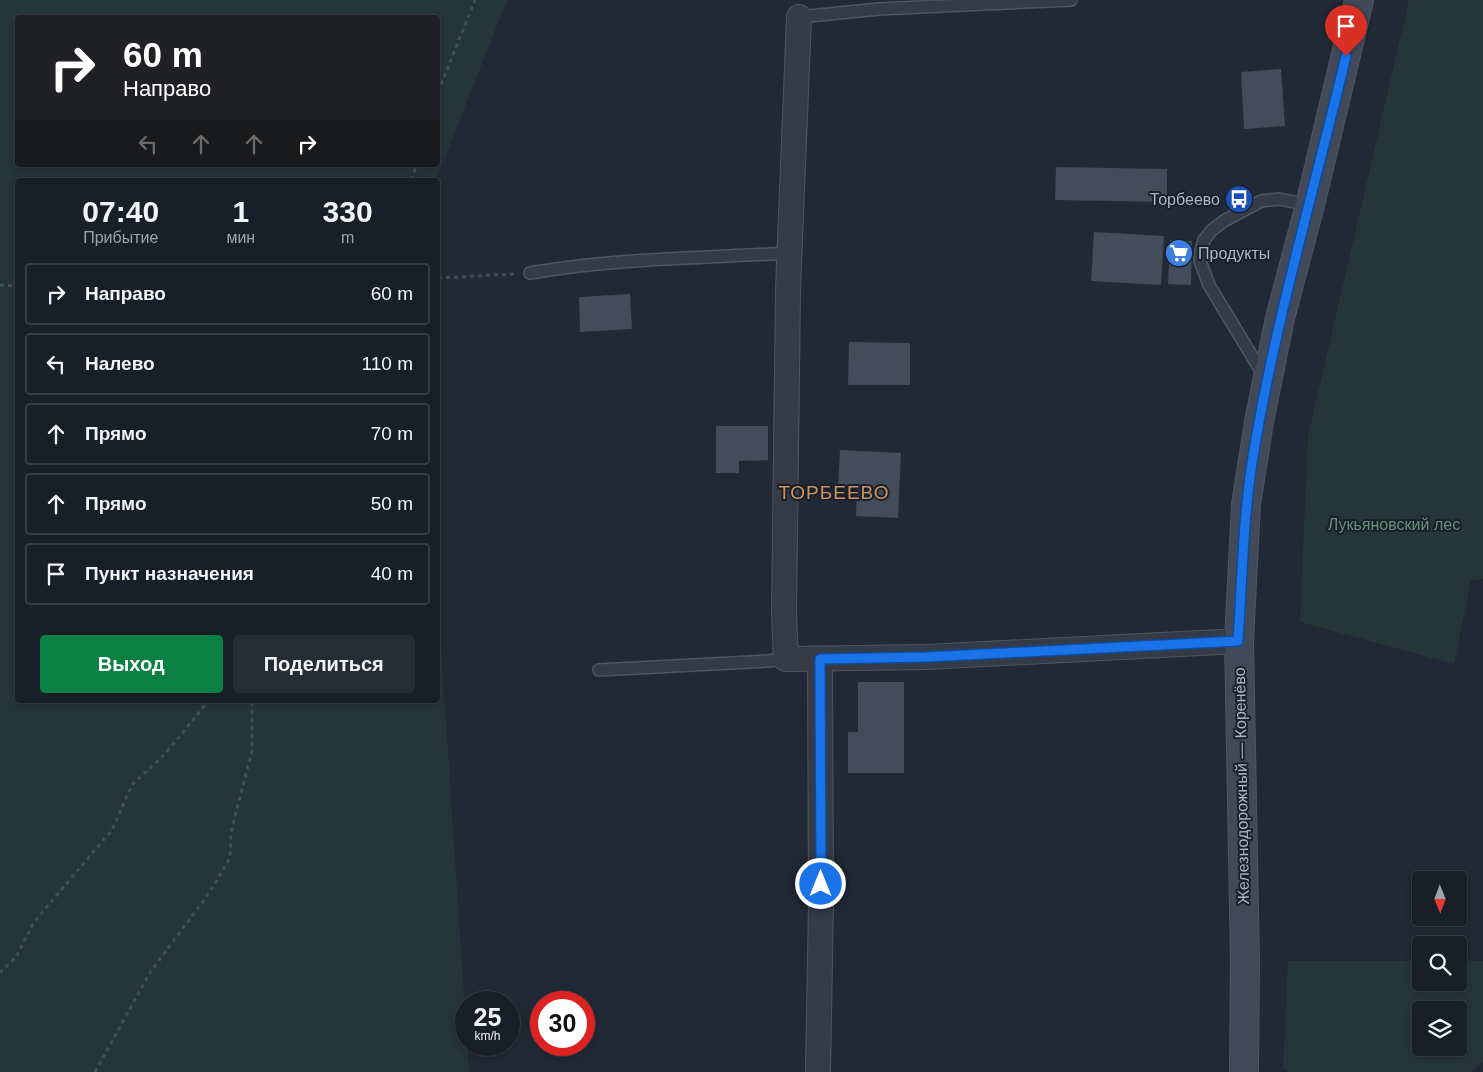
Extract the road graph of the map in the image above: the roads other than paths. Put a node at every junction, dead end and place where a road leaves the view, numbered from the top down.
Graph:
1 (1070, 0) edge
2 (1359, 0) edge
3 (799, 17) joint
4 (1310, 205) junction
5 (789, 253) junction
6 (530, 273) road end
7 (1267, 382) junction
8 (1238, 641) junction
9 (786, 659) junction
10 (820, 659) junction
11 (599, 670) dead end
12 (818, 1072) edge
13 (1244, 1072) edge

1 - 3 lane
2 - 4 main road
3 - 5 street
4 - 7 main road, Железнодорожный — Коренёво
4 - 7 lane
5 - 6 lane
5 - 9 street
7 - 8 main road, Железнодорожный — Коренёво
8 - 10 street
8 - 13 main road, Железнодорожный — Коренёво
9 - 10 street
9 - 11 lane
10 - 12 street

